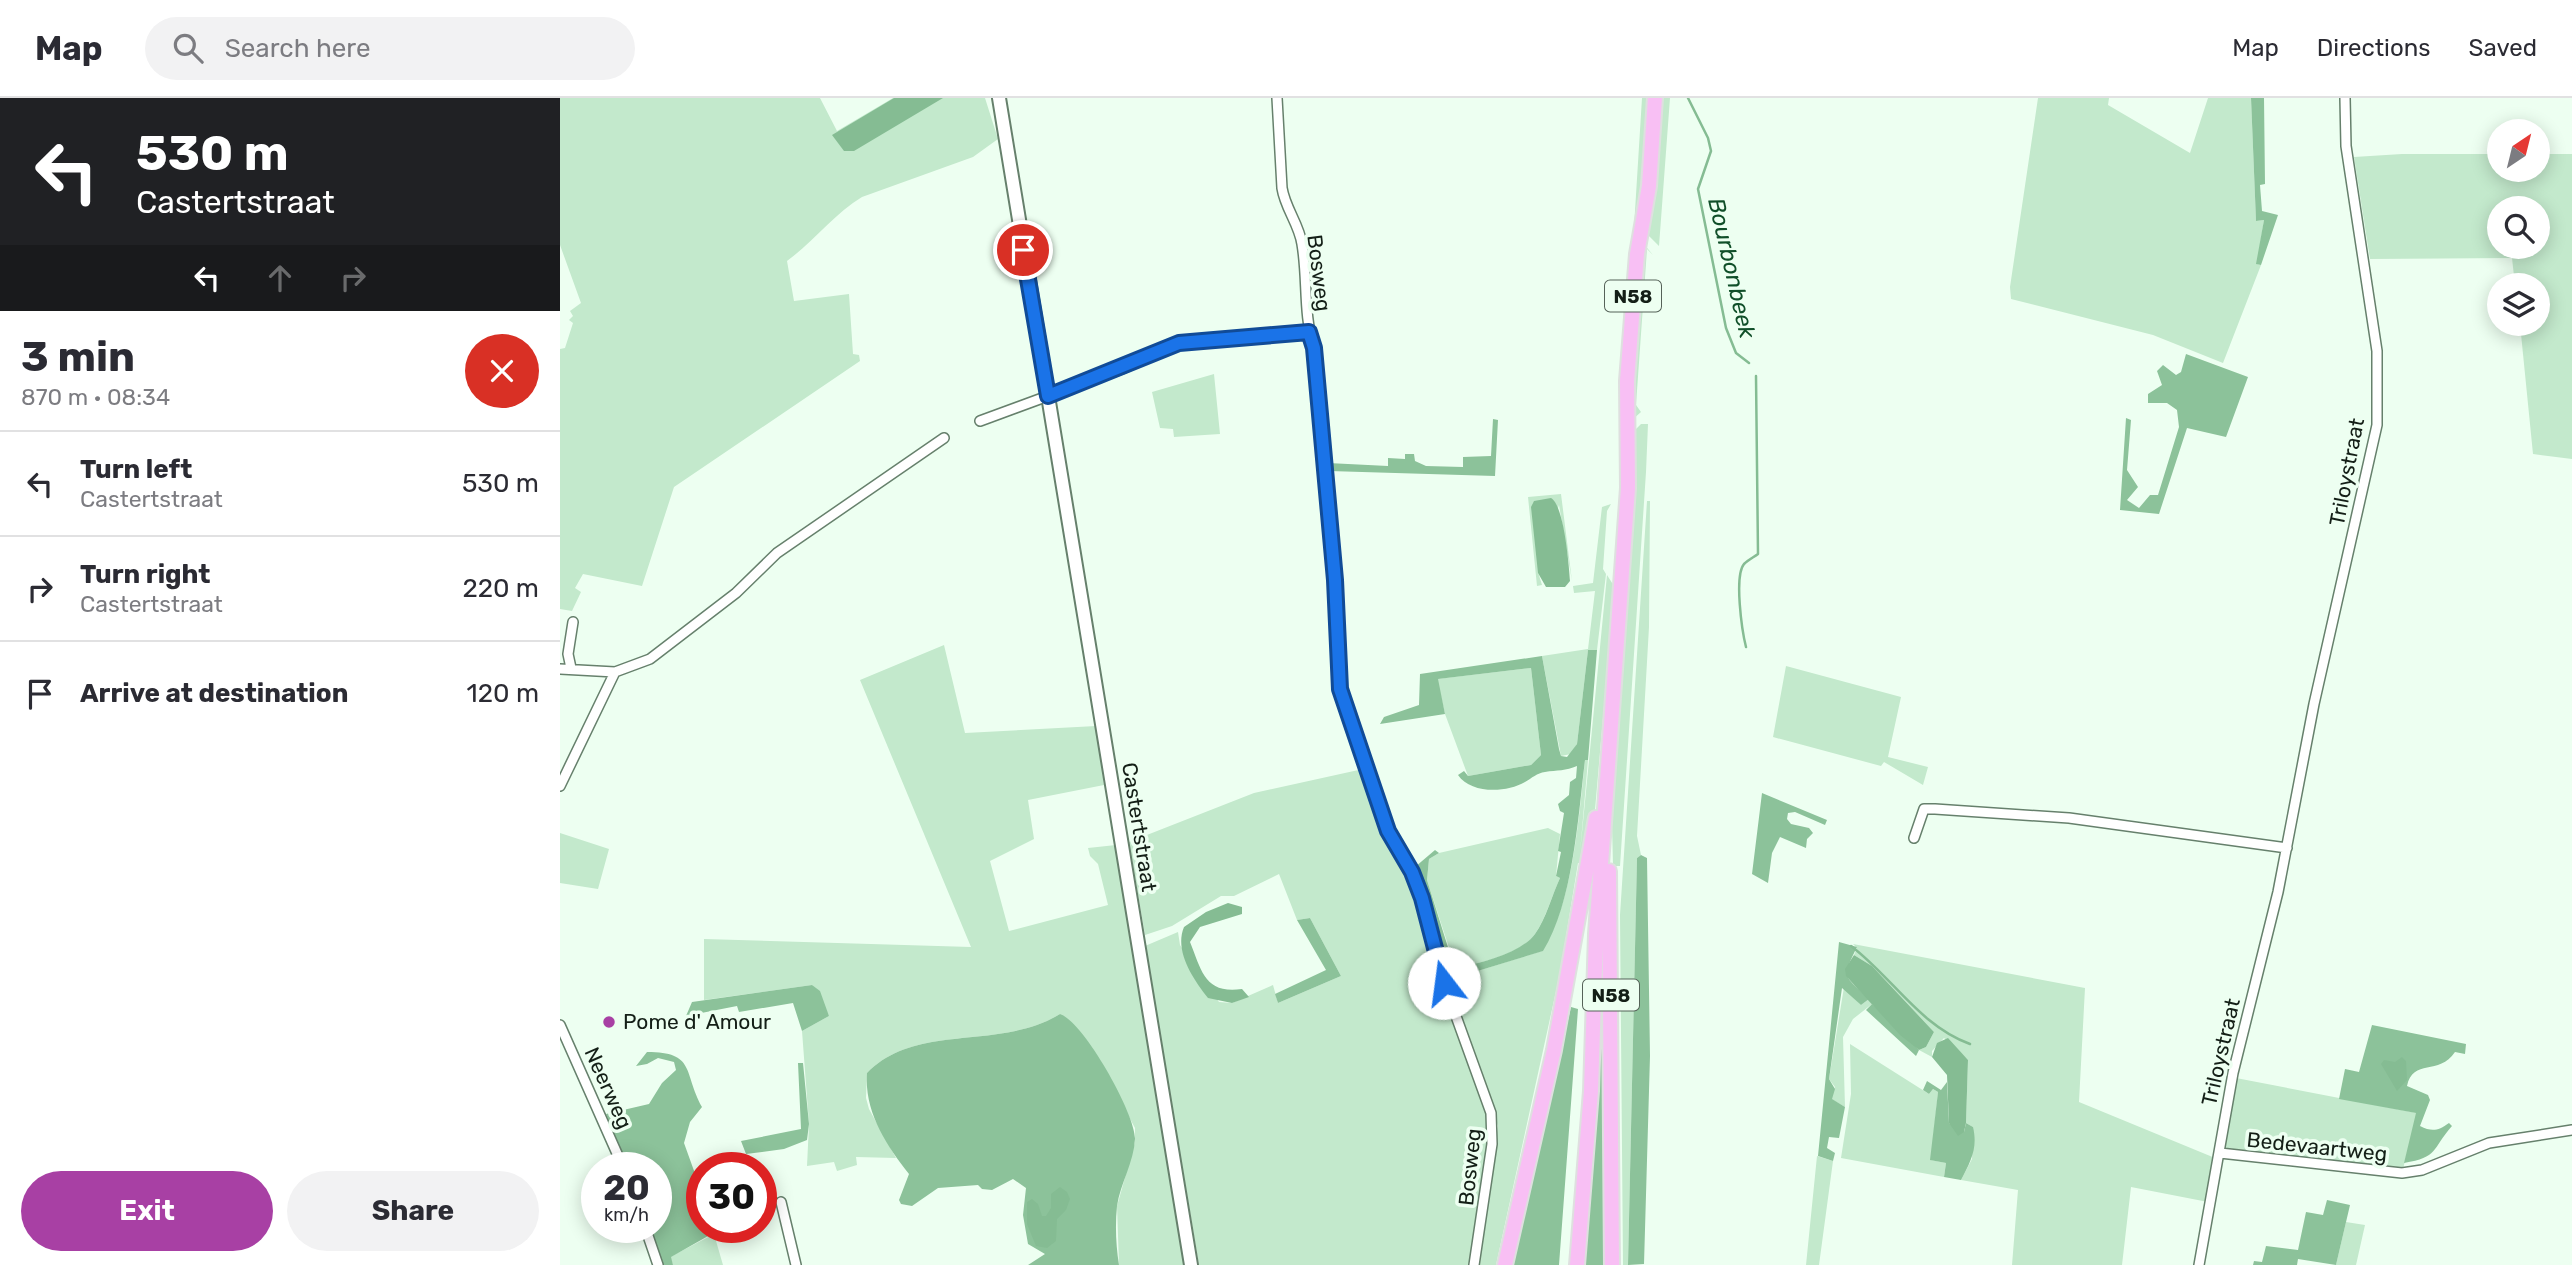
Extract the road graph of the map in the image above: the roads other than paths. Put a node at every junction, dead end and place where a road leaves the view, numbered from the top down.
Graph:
1 (999, 98) edge
2 (1277, 98) edge
3 (1655, 98) edge
4 (2345, 98) edge
5 (1309, 332) junction
6 (1048, 396) junction
7 (980, 421) dead end
8 (944, 438) dead end
9 (573, 622) dead end
10 (570, 668) junction
11 (560, 669) edge
12 (615, 672) junction
13 (1608, 765) junction
14 (560, 786) edge
15 (1914, 838) dead end
16 (2287, 848) junction
17 (1596, 934) junction
18 (560, 1025) edge
19 (2572, 1130) edge
20 (616, 1152) edge
21 (2220, 1153) junction
22 (781, 1202) dead end
23 (650, 1243) edge
24 (658, 1265) edge
25 (796, 1265) edge
26 (1191, 1265) edge
27 (1474, 1265) edge
28 (1505, 1265) edge
29 (1567, 1265) edge
30 (1577, 1265) edge
31 (1612, 1265) edge
32 (2199, 1265) edge

1 - 6 main road, Castertstraat
2 - 5 street, Bosweg
3 - 13 main road, N58
4 - 16 street, Triloystraat
5 - 6 street
5 - 27 street, Bosweg
6 - 7 street
6 - 26 main road, Castertstraat
8 - 12 street
9 - 10 street
10 - 11 street
10 - 12 street
12 - 14 street
13 - 17 main road, N58
13 - 28 main road, N58
13 - 31 main road, N58
15 - 16 street
16 - 21 street, Triloystraat
17 - 29 main road, N58
17 - 30 main road, N58
18 - 20 street, Neerweg
19 - 21 street, Bedevaartweg
21 - 32 street, Triloystraat
22 - 25 street
23 - 24 street

